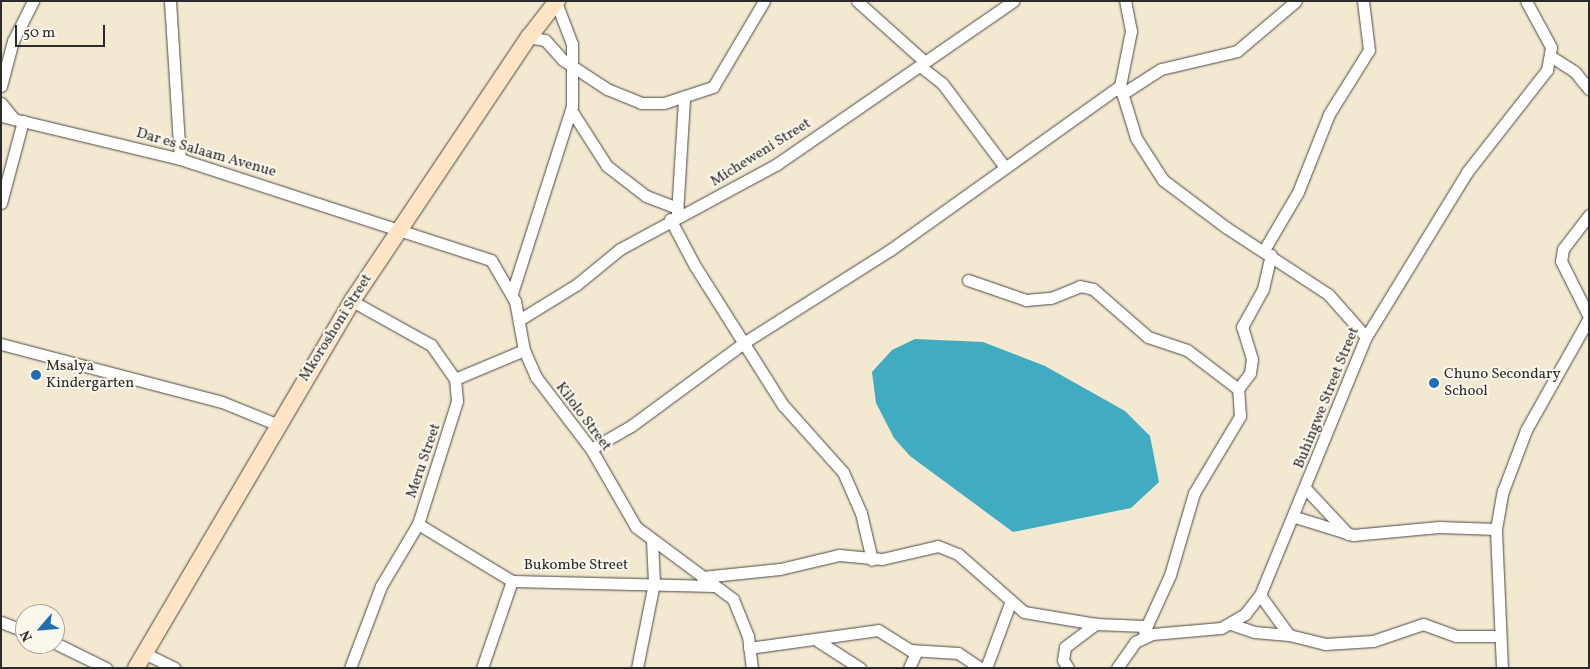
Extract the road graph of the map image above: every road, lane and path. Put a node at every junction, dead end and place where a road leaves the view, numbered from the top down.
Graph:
1 (33, 1) edge
2 (170, 1) edge
3 (764, 1) edge
4 (857, 1) edge
5 (1013, 1) edge
6 (1125, 1) edge
7 (1296, 1) edge
8 (1363, 1) edge
9 (1526, 1) edge
10 (557, 2) edge
11 (528, 36) junction
12 (1552, 57) junction
13 (923, 64) junction
14 (573, 66) junction
15 (1, 86) edge
16 (1121, 90) junction
17 (1589, 90) edge
18 (684, 99) junction
19 (1, 103) edge
20 (571, 110) junction
21 (1, 116) edge
22 (18, 120) junction
23 (180, 159) junction
24 (1004, 166) junction
25 (1, 203) edge
26 (675, 214) junction
27 (1589, 215) edge
28 (401, 228) junction
29 (1267, 252) junction
30 (968, 280) dead end
31 (512, 293) junction
32 (352, 301) junction
33 (1589, 317) edge
34 (520, 320) junction
35 (1366, 338) junction
36 (745, 342) junction
37 (1, 344) edge
38 (524, 350) junction
39 (455, 379) junction
40 (1238, 389) junction
41 (276, 424) junction
42 (590, 449) junction
43 (1306, 489) junction
44 (1295, 517) junction
45 (418, 524) junction
46 (1496, 529) junction
47 (1348, 534) junction
48 (652, 541) junction
49 (872, 560) junction
50 (702, 577) junction
51 (512, 580) junction
52 (654, 583) junction
53 (720, 587) junction
54 (1260, 596) junction
55 (1010, 603) junction
56 (1, 622) edge
57 (1096, 624) junction
58 (1231, 624) junction
59 (1145, 626) junction
60 (15, 627) edge
61 (1289, 636) junction
62 (1500, 636) junction
63 (1144, 639) junction
64 (818, 641) junction
65 (65, 648) edge
66 (750, 648) junction
67 (916, 652) junction
68 (144, 653) junction
69 (106, 668) edge
70 (136, 668) edge
71 (175, 668) edge
72 (350, 668) edge
73 (482, 668) edge
74 (636, 668) edge
75 (752, 668) edge
76 (860, 668) edge
77 (909, 668) edge
78 (980, 668) edge
79 (986, 668) edge
80 (1068, 668) edge
81 (1117, 668) edge
82 (1502, 668) edge

1 - 15 street
2 - 23 street
3 - 18 street
4 - 13 street
5 - 13 street, Micheweni Street
6 - 16 street
7 - 16 street
8 - 29 street
9 - 12 street
10 - 11 street, Mkoroshoni Street
10 - 14 street
11 - 14 street
11 - 28 street, Mkoroshoni Street
12 - 17 street
12 - 35 street, Buhingwe Street Street
13 - 24 street
13 - 26 street, Micheweni Street
14 - 18 street
14 - 20 street
16 - 24 street
16 - 29 street
18 - 26 street
19 - 22 street
20 - 26 street
20 - 31 street
21 - 22 street, Dar es Salaam Avenue
22 - 23 street, Dar es Salaam Avenue
22 - 25 street
23 - 28 street, Dar es Salaam Avenue
24 - 36 street
26 - 34 street, Micheweni Street
26 - 36 street
27 - 33 street
28 - 31 street, Kilolo Street
28 - 32 street, Mkoroshoni Street
29 - 35 street
29 - 40 street
30 - 40 street
31 - 34 street, Kilolo Street
32 - 39 street
32 - 41 street, Mkoroshoni Street
33 - 46 street
34 - 38 street, Kilolo Street
35 - 43 street, Buhingwe Street Street
36 - 42 street
36 - 49 street
37 - 41 street
38 - 39 street
38 - 42 street, Kilolo Street
39 - 45 street, Meru Street
40 - 59 street
41 - 68 street, Mkoroshoni Street
42 - 48 street, Kilolo Street
43 - 44 street, Buhingwe Street Street
43 - 47 street
44 - 47 street
44 - 54 street, Buhingwe Street Street
45 - 51 street, Bukombe Street
45 - 72 street, Meru Street
46 - 47 street
46 - 62 street
48 - 50 street, Kilolo Street
48 - 52 street
49 - 50 street
49 - 55 street
50 - 53 street, Kilolo Street
51 - 52 street, Bukombe Street
51 - 73 street
52 - 53 street, Bukombe Street
52 - 74 street
53 - 66 street, Kilolo Street
54 - 58 street, Buhingwe Street Street
54 - 61 street
55 - 57 street
55 - 79 street
56 - 60 street
57 - 59 street
57 - 80 street
58 - 61 street
58 - 63 street
59 - 63 street
61 - 62 street
62 - 82 street
63 - 81 street
64 - 66 street
64 - 67 street
64 - 76 street
65 - 69 street
66 - 75 street, Kilolo Street
67 - 77 street
67 - 78 street
68 - 70 street, Mkoroshoni Street
68 - 71 street

